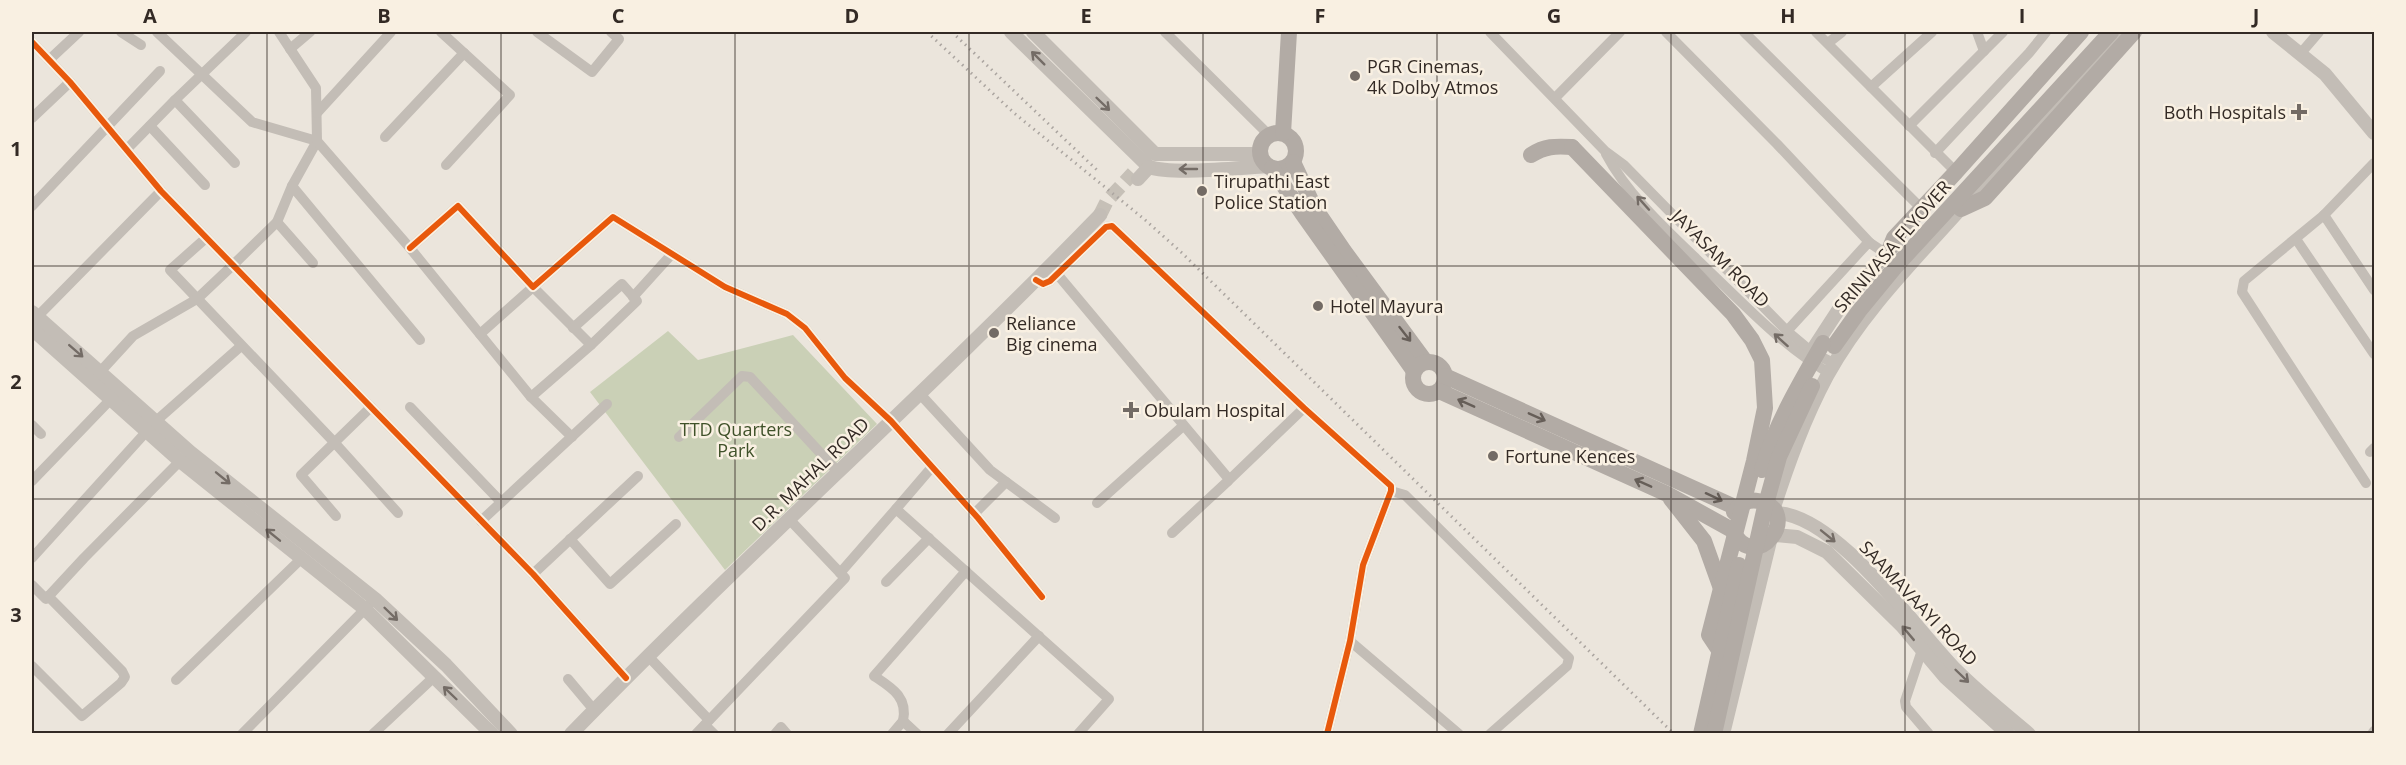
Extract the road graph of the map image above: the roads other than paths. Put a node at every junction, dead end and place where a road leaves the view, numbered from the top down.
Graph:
1 (79, 32) edge
2 (121, 32) edge
3 (157, 32) edge
4 (246, 32) edge
5 (279, 32) edge
6 (310, 32) edge
7 (391, 32) edge
8 (441, 32) edge
9 (537, 32) edge
10 (611, 32) edge
11 (1011, 32) edge
12 (1033, 32) edge
13 (1165, 32) edge
14 (1289, 32) edge
15 (1490, 32) edge
16 (1620, 32) edge
17 (1666, 32) edge
18 (1744, 32) edge
19 (1816, 32) edge
20 (1842, 32) edge
21 (1932, 32) edge
22 (1977, 32) edge
23 (2003, 32) edge
24 (2046, 32) edge
25 (2081, 32) edge
26 (2091, 32) edge
27 (2095, 32) edge
28 (2111, 32) edge
29 (2122, 32) edge
30 (2134, 32) edge
31 (2273, 32) edge
32 (2286, 32) edge
33 (2319, 32) edge
34 (32, 42) edge
35 (1828, 43) junction
36 (141, 45) dead end
37 (290, 49) junction
38 (2304, 50) junction
39 (1984, 51) junction
40 (464, 53) junction
41 (49, 60) junction
42 (160, 71) dead end
43 (200, 74) junction
44 (70, 82) junction
45 (1871, 87) junction
46 (1554, 98) junction
47 (175, 100) junction
48 (317, 113) junction
49 (32, 118) edge
50 (2374, 118) edge
51 (150, 126) junction
52 (1909, 126) junction
53 (109, 127) junction
54 (2374, 133) edge
55 (1276, 134) junction
56 (385, 137) dead end
57 (317, 141) junction
58 (127, 149) junction
59 (1605, 151) junction
60 (1935, 153) junction
61 (1531, 155) dead end
62 (1293, 162) junction
63 (235, 163) dead end
64 (1267, 163) junction
65 (2374, 163) edge
66 (1146, 164) junction
67 (446, 165) dead end
68 (1956, 172) junction
69 (1136, 176) tunnel mouth
70 (205, 185) dead end
71 (292, 186) junction
72 (161, 191) junction
73 (32, 206) edge
74 (1923, 209) junction
75 (1961, 209) junction
76 (1100, 215) tunnel mouth
77 (2324, 215) junction
78 (277, 222) junction
79 (206, 238) junction
80 (2296, 239) junction
81 (1870, 243) junction
82 (1890, 247) junction
83 (410, 248) junction
84 (671, 255) junction
85 (313, 263) dead end
86 (234, 264) junction
87 (1058, 275) junction
88 (1036, 280) junction
89 (532, 287) junction
90 (2374, 290) edge
91 (633, 297) junction
92 (196, 299) junction
93 (33, 319) edge
94 (573, 328) junction
95 (1786, 331) junction
96 (480, 334) junction
97 (420, 340) dead end
98 (241, 345) junction
99 (591, 345) junction
100 (2374, 354) edge
101 (1809, 356) junction
102 (1420, 366) junction
103 (1832, 369) junction
104 (100, 372) junction
105 (1442, 383) junction
106 (920, 394) junction
107 (531, 397) junction
108 (111, 399) junction
109 (607, 404) dead end
110 (371, 407) junction
111 (410, 407) dead end
112 (1304, 408) junction
113 (891, 421) junction
114 (32, 424) edge
115 (151, 426) junction
116 (1184, 426) junction
117 (41, 434) dead end
118 (572, 437) junction
119 (680, 437) dead end
120 (334, 442) junction
121 (180, 461) junction
122 (932, 467) junction
123 (838, 472) junction
124 (638, 476) dead end
125 (32, 481) edge
126 (1228, 481) junction
127 (1006, 482) junction
128 (2366, 483) dead end
129 (1391, 491) junction
130 (1667, 494) junction
131 (501, 502) junction
132 (1097, 502) dead end
133 (1740, 506) junction
134 (896, 508) junction
135 (1774, 512) junction
136 (398, 513) dead end
137 (974, 514) junction
138 (336, 516) dead end
139 (1056, 518) dead end
140 (789, 519) junction
141 (481, 520) junction
142 (676, 524) dead end
143 (1172, 533) dead end
144 (1734, 534) junction
145 (929, 538) junction
146 (1772, 538) junction
147 (570, 539) junction
148 (32, 558) edge
149 (302, 558) junction
150 (966, 571) junction
151 (840, 573) junction
152 (533, 574) junction
153 (886, 582) dead end
154 (32, 585) edge
155 (1724, 595) junction
156 (48, 596) junction
157 (1042, 597) dead end
158 (370, 604) junction
159 (1039, 636) junction
160 (1350, 641) junction
161 (1719, 650) junction
162 (1922, 650) junction
163 (648, 656) junction
164 (32, 666) edge
165 (434, 677) junction
166 (626, 678) junction
167 (568, 679) dead end
168 (176, 680) dead end
169 (594, 710) junction
170 (903, 721) junction
171 (707, 722) junction
172 (578, 731) edge
173 (242, 734) edge
174 (373, 734) edge
175 (492, 734) edge
176 (511, 734) edge
177 (696, 734) edge
178 (714, 734) edge
179 (775, 734) edge
180 (788, 734) edge
181 (892, 734) edge
182 (917, 734) edge
183 (948, 734) edge
184 (1078, 734) edge
185 (1327, 734) edge
186 (1459, 734) edge
187 (1490, 734) edge
188 (1694, 734) edge
189 (1701, 734) edge
190 (1714, 734) edge
191 (1723, 734) edge
192 (1929, 734) edge
193 (2008, 734) edge
194 (2029, 734) edge

1 - 41 street
2 - 36 street
3 - 43 street
4 - 43 street
5 - 37 street
6 - 37 street
7 - 48 street
8 - 40 street
9 - 10 street
66 -> 11 street
12 -> 64 street
13 - 55 street
14 - 55 main road
15 - 46 street, JAYASAM ROAD
16 - 46 street
17 - 81 street
18 - 74 street
19 - 35 street
20 - 35 street
21 - 45 street
22 - 39 street
23 - 39 street
24 - 60 street
25 - 68 main road
26 - 82 street
27 - 161 main road, SRINIVASA FLYOVER, bridge
28 - 190 main road, SRINIVASA FLYOVER, bridge
29 - 75 street
30 - 75 main road
31 - 38 street
32 - 38 street
33 - 38 street
34 - 41 street
35 - 45 street
37 - 48 street
38 - 50 street
38 - 54 street
39 - 52 street
40 - 56 street
40 - 67 street
41 - 44 street
42 - 53 street
43 - 47 street
43 - 57 street
44 - 49 street
44 - 53 street
45 - 52 street
46 - 59 street, JAYASAM ROAD
47 - 51 street
47 - 63 street
48 - 57 street
51 - 58 street
51 - 70 street
52 - 60 street
53 - 58 street
53 - 73 street
55 - 62 main road
55 - 64 main road
57 - 71 street
57 - 83 street
58 - 72 street
59 - 95 street, JAYASAM ROAD
101 -> 59 street, JAYASAM ROAD
60 - 68 street
61 - 161 main road, bridge
62 - 64 main road
62 -> 102 main road
64 -> 66 street
64 - 102 main road
65 - 77 street
66 - 69 street
68 - 74 main road
71 - 78 street
71 - 97 street
72 - 79 street
72 - 93 street
74 - 82 main road
75 - 103 street
76 - 88 street, D.R. MAHAL ROAD
77 - 80 street
77 - 90 street
78 - 85 street
78 - 86 street
79 - 86 street
79 - 92 street
80 - 100 street
80 - 128 street
81 - 82 street
81 - 95 street
82 - 101 street
83 - 89 street
83 - 96 street
84 - 89 street
84 - 91 street
84 - 113 street
86 - 92 street
86 - 110 street
87 - 88 street
87 - 112 street
87 - 116 street
88 - 106 street, D.R. MAHAL ROAD
89 - 94 street
89 - 96 street
91 - 94 street
91 - 99 street
92 - 98 street
92 - 104 street
93 -> 104 street
93 - 108 street
94 - 99 street
95 - 101 street, JAYASAM ROAD
96 - 107 street
98 - 115 street
98 - 120 street
99 - 107 street
101 - 103 street, JAYASAM ROAD
101 - 133 street
102 - 105 main road
102 - 105 main road
103 - 135 street
104 - 115 street
130 -> 105 main road
105 -> 133 main road
106 - 113 street, D.R. MAHAL ROAD
106 - 127 street
107 - 118 street
108 - 115 street
108 - 125 street
109 - 118 street
110 - 120 street
110 - 141 street
111 - 131 street
112 - 126 street
112 - 129 street
113 - 122 street
113 - 123 street, D.R. MAHAL ROAD
114 - 117 street
115 - 121 street
115 - 148 street
115 -> 158 street
116 - 126 street
116 - 132 street
118 - 131 street
119 - 123 street
120 - 136 street
120 - 138 street
149 -> 121 street
121 - 156 street
122 - 134 street
122 - 137 street
123 - 140 street, D.R. MAHAL ROAD
124 - 147 street
126 - 143 street
127 - 137 street
127 - 139 street
129 - 160 street
129 - 187 street
130 - 144 main road
130 - 155 main road
131 - 141 street
133 - 135 main road
133 - 144 main road
134 - 145 street
134 - 151 street
135 - 146 main road
135 -> 194 street, SAAMAVAAYI ROAD
137 - 157 street
140 - 151 street
140 - 163 street, D.R. MAHAL ROAD
141 - 152 street
142 - 147 street
144 - 146 main road
144 - 155 street
145 - 150 street
145 - 153 street
162 -> 146 street, SAAMAVAAYI ROAD
146 - 191 street
147 - 152 street
149 - 158 street
149 - 168 street
150 - 159 street
150 - 170 street
151 - 171 street
152 - 166 street
154 - 156 street
155 - 188 street
156 - 164 street
158 - 165 street
158 - 173 street
158 -> 176 street
159 - 183 street
159 - 184 street
160 - 185 street
160 - 186 street
161 - 189 main road, SRINIVASA FLYOVER, bridge
162 - 192 street
162 - 193 street, SAAMAVAAYI ROAD
163 - 166 street, D.R. MAHAL ROAD
163 - 171 street
165 - 174 street
175 -> 165 street
166 - 169 street, D.R. MAHAL ROAD
167 - 169 street
169 - 172 street, D.R. MAHAL ROAD
170 - 181 street
170 - 182 street
171 - 177 street
171 - 178 street
179 - 180 street

